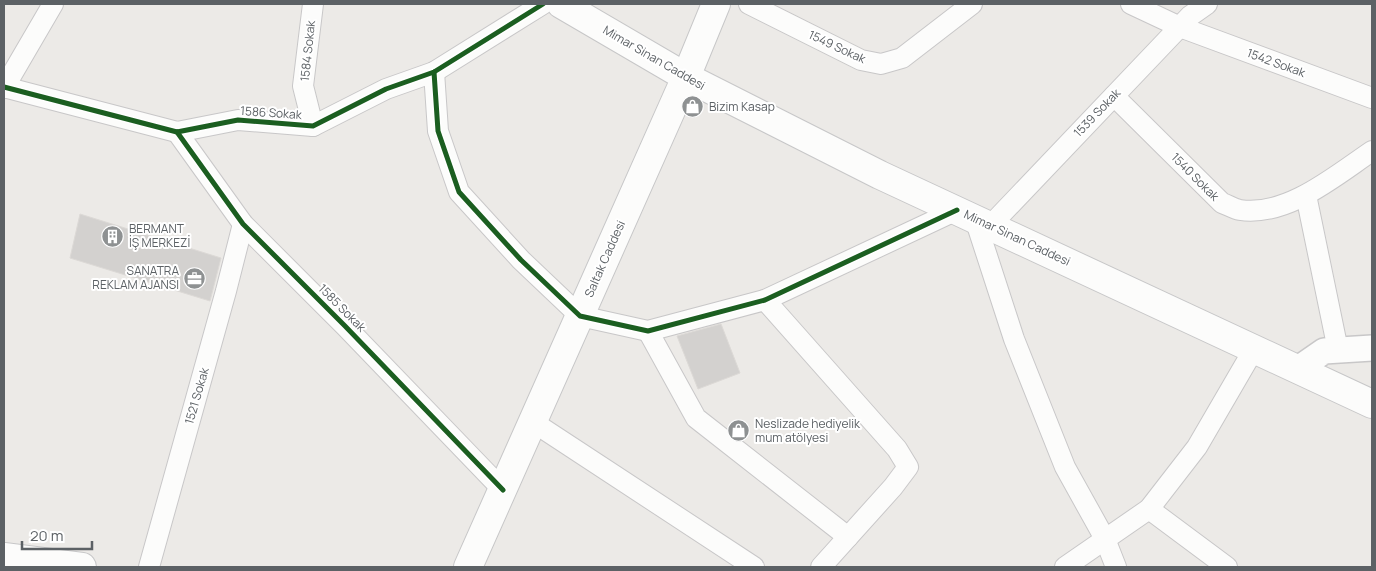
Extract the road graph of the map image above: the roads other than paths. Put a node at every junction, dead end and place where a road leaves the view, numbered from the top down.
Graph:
1 (53, 4) edge
2 (313, 4) edge
3 (543, 4) edge
4 (561, 4) edge
5 (716, 4) edge
6 (749, 4) edge
7 (972, 4) edge
8 (1131, 4) edge
9 (1207, 4) edge
10 (1180, 27) junction
11 (434, 72) junction
12 (686, 77) junction
13 (4, 87) edge
14 (1114, 96) junction
15 (1372, 98) edge
16 (313, 126) junction
17 (176, 132) junction
18 (1372, 151) edge
19 (1306, 195) junction
20 (974, 218) junction
21 (243, 224) junction
22 (765, 300) junction
23 (580, 316) junction
24 (648, 331) junction
25 (1372, 348) edge
26 (1254, 349) junction
27 (1338, 350) junction
28 (1298, 369) junction
29 (1372, 404) edge
30 (533, 422) junction
31 (503, 490) junction
32 (1149, 509) junction
33 (848, 537) junction
34 (1105, 539) junction
35 (4, 557) edge
36 (82, 567) edge
37 (149, 567) edge
38 (468, 567) edge
39 (754, 567) edge
40 (821, 567) edge
41 (1065, 567) edge
42 (1116, 567) edge
43 (1227, 567) edge

1 - 13 street
2 - 16 street, 1584 Sokak
3 - 11 street, 1586 Sokak
4 - 12 main road, Mimar Sinan Caddesi
5 - 12 main road, Saltak Caddesi
6 - 7 street, 1549 Sokak
8 - 10 street, 1542 Sokak
9 - 10 street, 1539 Sokak
10 - 14 street, 1539 Sokak
10 - 15 street, 1542 Sokak
11 - 16 street, 1586 Sokak
11 - 23 street
12 - 20 main road, Mimar Sinan Caddesi
12 - 23 main road, Saltak Caddesi
13 - 17 street, 1586 Sokak
14 - 19 street, 1540 Sokak
14 - 20 street, 1539 Sokak
16 - 17 street, 1586 Sokak
17 - 21 street, 1585 Sokak
18 - 19 street, 1540 Sokak
19 - 27 street
20 - 22 street
20 - 26 main road, Mimar Sinan Caddesi
20 - 34 street
21 - 31 street, 1585 Sokak
21 - 37 street, 1521 Sokak
22 - 24 street
22 - 33 street
23 - 24 street
23 - 30 main road, Saltak Caddesi
24 - 33 street
25 - 27 street
26 - 28 main road, Mimar Sinan Caddesi
26 - 32 street
27 - 28 street
28 - 29 main road, Mimar Sinan Caddesi
30 - 31 main road, Saltak Caddesi
30 - 39 street
31 - 38 main road, Saltak Caddesi
32 - 34 street
32 - 43 street
33 - 40 street
34 - 41 street
34 - 42 street
35 - 36 main road

